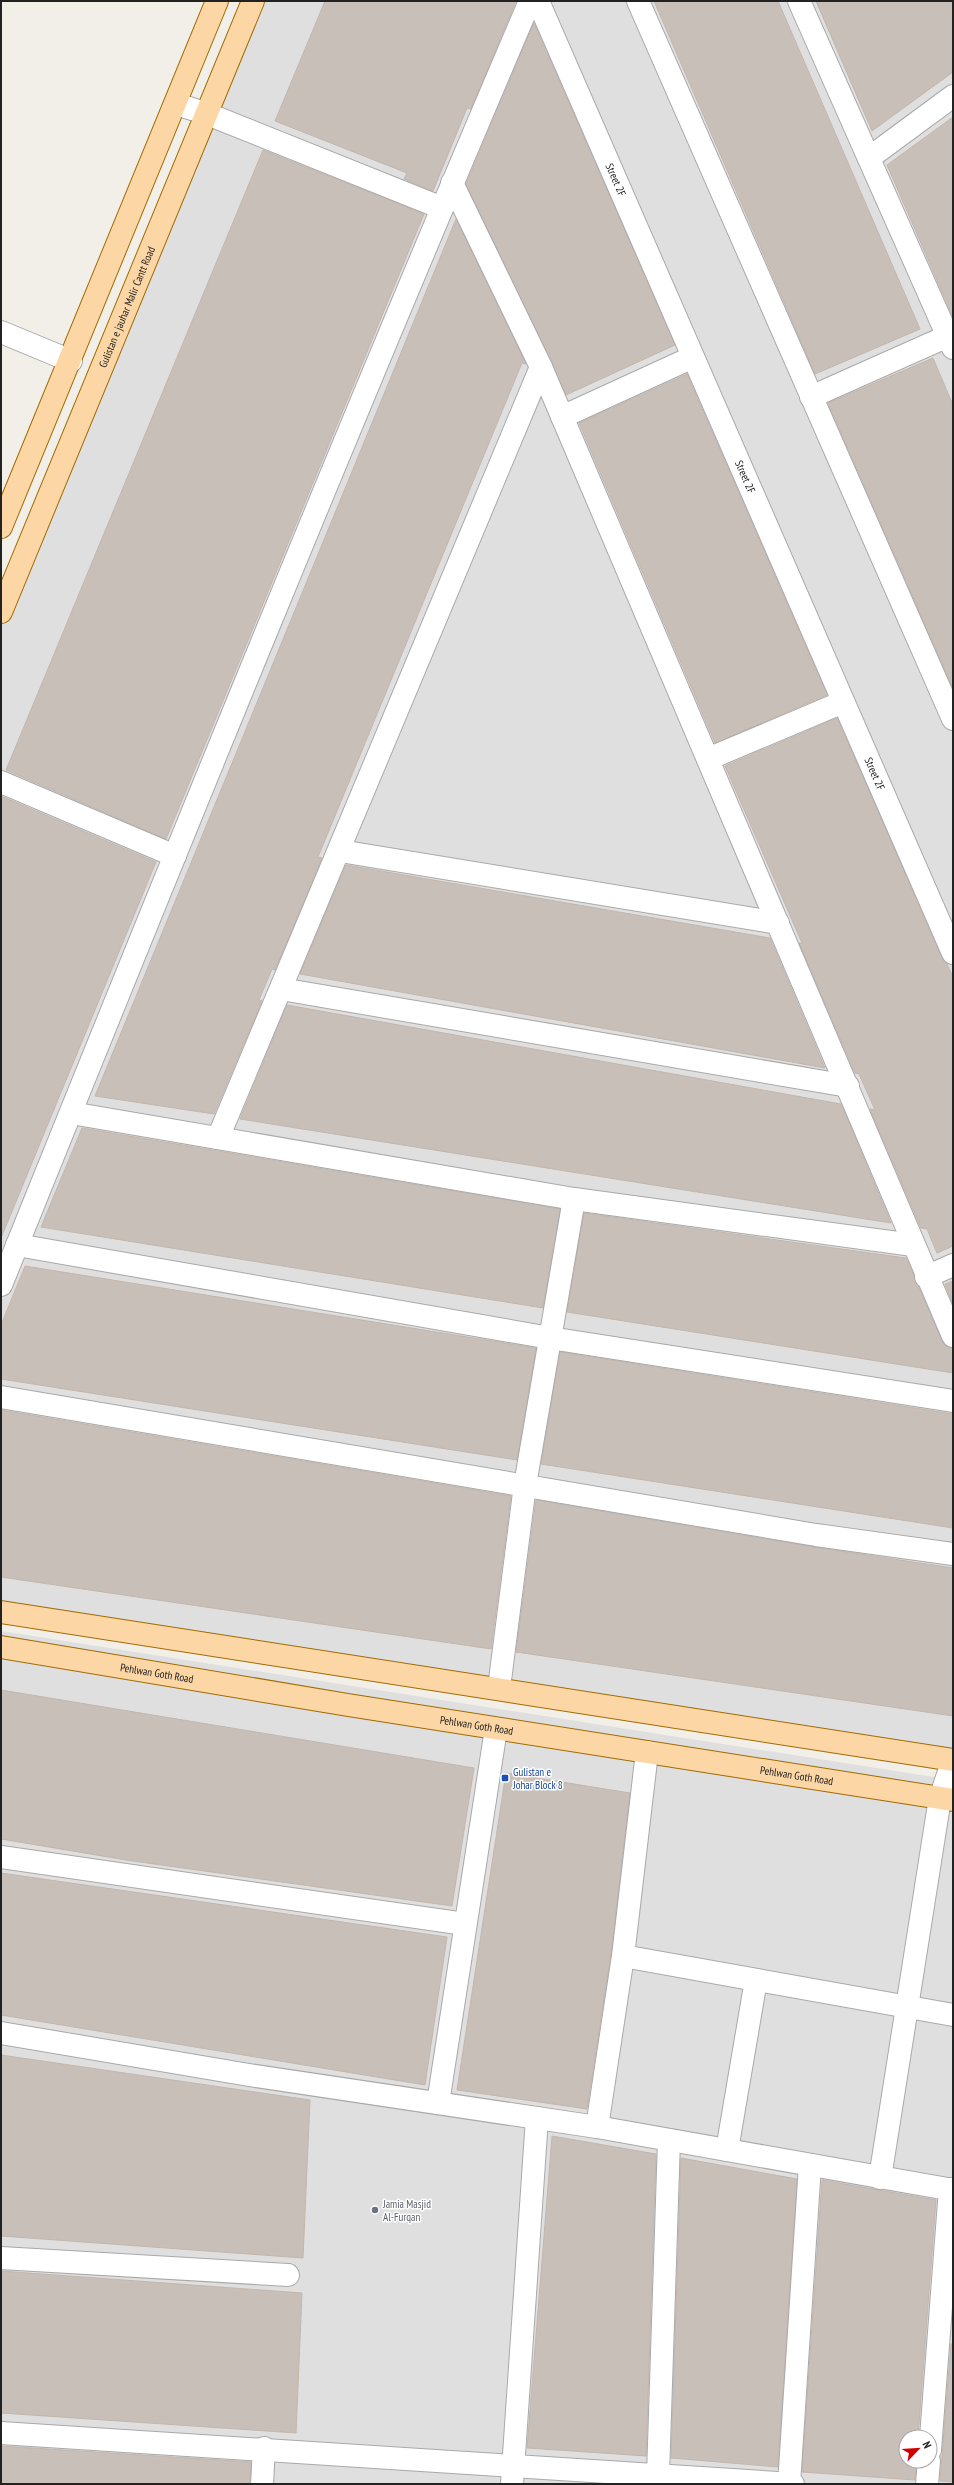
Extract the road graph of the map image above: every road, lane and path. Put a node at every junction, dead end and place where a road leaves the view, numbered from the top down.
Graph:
1 (217, 1) edge
2 (253, 1) edge
3 (530, 1) edge
4 (538, 1) edge
5 (638, 1) edge
6 (799, 1) edge
7 (953, 96) edge
8 (176, 104) junction
9 (205, 113) junction
10 (869, 158) junction
11 (452, 183) junction
12 (442, 208) junction
13 (949, 331) edge
14 (1, 332) edge
15 (693, 357) junction
16 (70, 361) junction
17 (541, 367) junction
18 (811, 397) junction
19 (562, 417) junction
20 (1, 527) edge
21 (1, 612) edge
22 (843, 702) junction
23 (953, 719) edge
24 (708, 759) junction
25 (1, 782) edge
26 (340, 851) junction
27 (175, 856) junction
28 (778, 923) junction
29 (953, 954) edge
30 (281, 989) junction
31 (848, 1086) junction
32 (71, 1113) junction
33 (218, 1138) junction
34 (574, 1198) junction
35 (17, 1245) junction
36 (913, 1245) junction
37 (953, 1265) edge
38 (926, 1277) junction
39 (1, 1285) edge
40 (953, 1336) edge
41 (550, 1338) junction
42 (1, 1397) edge
43 (953, 1401) edge
44 (525, 1485) junction
45 (953, 1554) edge
46 (1, 1612) edge
47 (1, 1647) edge
48 (499, 1688) junction
49 (496, 1729) junction
50 (647, 1752) junction
51 (953, 1760) edge
52 (947, 1799) edge
53 (1, 1857) edge
54 (465, 1924) junction
55 (623, 1956) junction
56 (756, 1980) junction
57 (907, 2007) junction
58 (953, 2015) edge
59 (1, 2033) edge
60 (438, 2103) junction
61 (537, 2118) junction
62 (597, 2127) junction
63 (669, 2140) junction
64 (727, 2150) junction
65 (810, 2165) junction
66 (880, 2178) junction
67 (952, 2190) edge
68 (1, 2258) edge
69 (288, 2275) dead end
70 (946, 2330) edge
71 (933, 2429) edge
72 (1, 2433) edge
73 (264, 2448) junction
74 (928, 2469) edge
75 (513, 2475) edge
76 (658, 2475) junction
77 (262, 2484) edge
78 (789, 2484) edge
79 (793, 2484) edge
80 (927, 2484) edge

1 - 8 main road
2 - 9 main road, Gulistan e jauhar Malir Cantt Road
3 - 11 street
4 - 15 street, Street 2F
5 - 18 street
6 - 10 street
7 - 10 street
8 - 9 street
8 - 16 main road
9 - 12 street
9 - 21 main road, Gulistan e jauhar Malir Cantt Road
10 - 13 street
11 - 12 street
11 - 17 street
12 - 27 street
13 - 18 street
14 - 16 street
15 - 19 street
15 - 22 street, Street 2F
16 - 20 main road
17 - 19 street
17 - 26 street
18 - 23 street
19 - 24 street
22 - 24 street
22 - 29 street, Street 2F
24 - 28 street
25 - 27 street
26 - 28 street
26 - 30 street
27 - 32 street
28 - 31 street
30 - 31 street
30 - 33 street
31 - 36 street
32 - 33 street
32 - 35 street
33 - 34 street
34 - 36 street
34 - 41 street
35 - 39 street
35 - 41 street
36 - 38 street
37 - 38 street
38 - 40 street
41 - 43 street
41 - 44 street
42 - 44 street
44 - 45 street
44 - 48 street
46 - 48 main road
47 - 49 main road, Pehlwan Goth Road
48 - 51 main road
49 - 50 main road, Pehlwan Goth Road
49 - 54 street
50 - 52 main road, Pehlwan Goth Road
50 - 55 street
51 - 52 street
52 - 57 street
53 - 54 street
54 - 60 street
55 - 56 street
55 - 62 street
56 - 57 street
56 - 64 street
57 - 58 street
57 - 66 street
59 - 60 street
60 - 61 street
61 - 62 street
61 - 75 street
62 - 63 street
63 - 64 street
63 - 76 street
64 - 65 street
65 - 66 street
65 - 78 street
66 - 67 street
67 - 70 street
68 - 69 street
70 - 71 street
72 - 73 street
73 - 75 street
73 - 77 street
74 - 80 street
75 - 76 street
76 - 78 street
78 - 79 street

